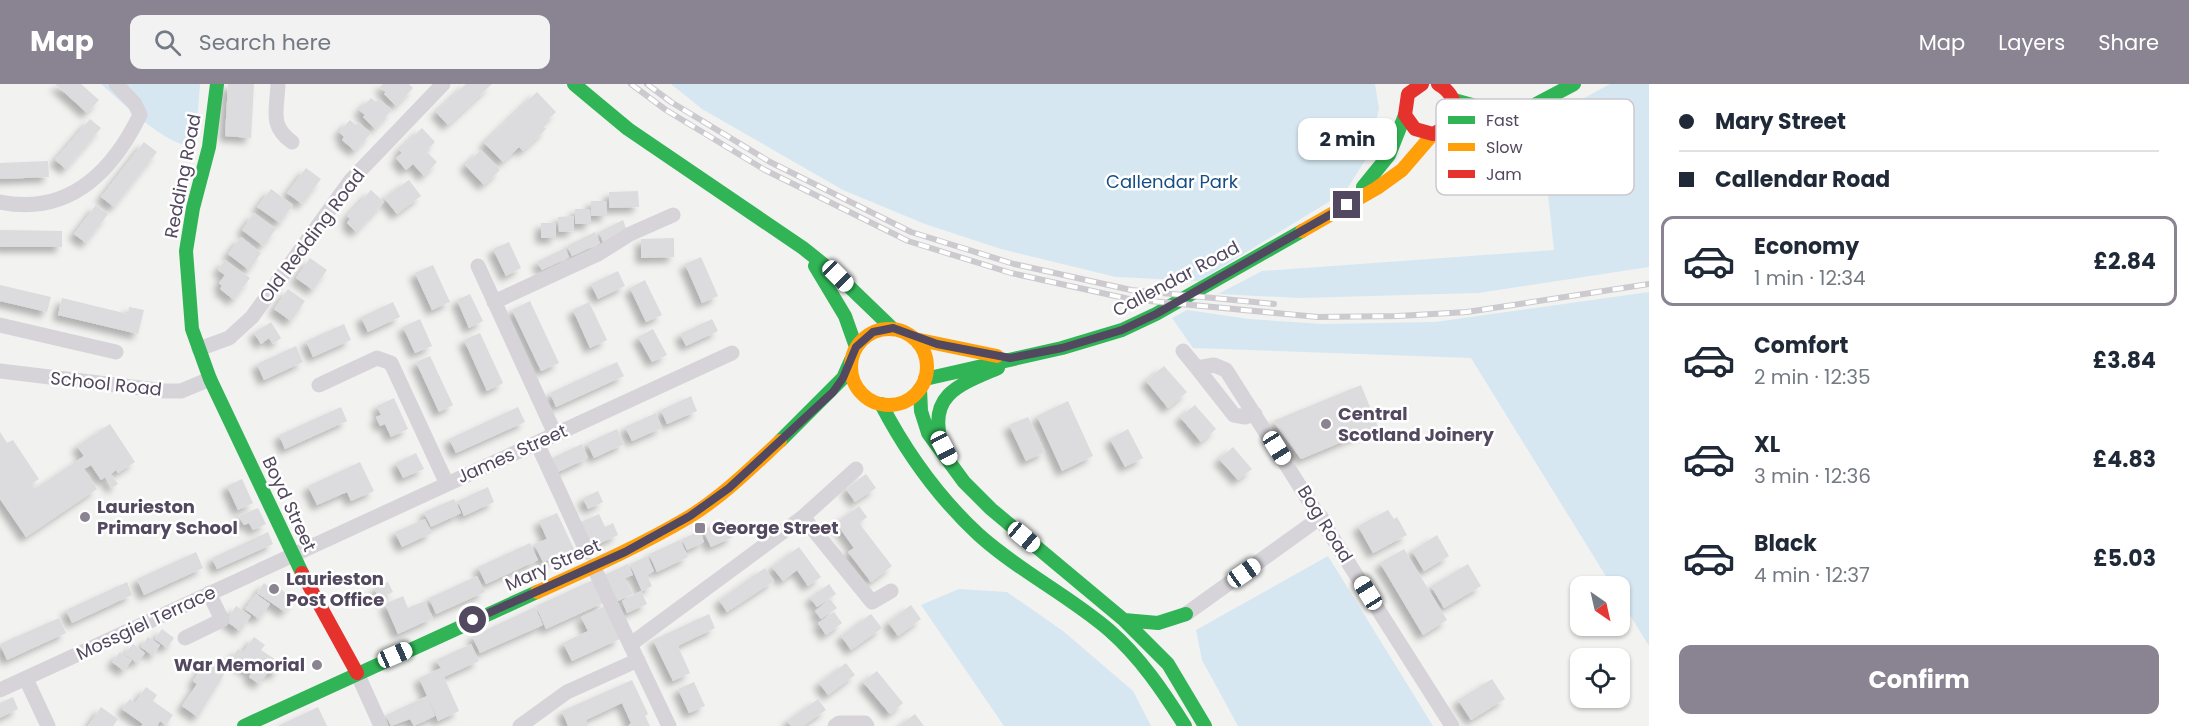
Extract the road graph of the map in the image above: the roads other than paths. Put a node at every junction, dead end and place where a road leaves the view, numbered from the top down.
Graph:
1 (116, 84) edge
2 (217, 84) edge
3 (278, 84) edge
4 (443, 84) edge
5 (574, 84) edge
6 (1438, 84) edge
7 (1574, 84) edge
8 (1415, 86) edge
9 (1453, 99) edge
10 (1546, 99) edge
11 (1405, 115) junction
12 (1436, 132) edge
13 (1436, 135) edge
14 (292, 142) dead end
15 (0, 202) edge
16 (1347, 205) junction
17 (674, 214) dead end
18 (803, 248) junction
19 (478, 266) dead end
20 (494, 302) junction
21 (0, 326) edge
22 (893, 328) junction
23 (915, 339) junction
24 (199, 349) junction
25 (1183, 351) dead end
26 (116, 352) dead end
27 (853, 353) junction
28 (1033, 353) junction
29 (732, 354) dead end
30 (1010, 358) junction
31 (1197, 368) junction
32 (0, 371) edge
33 (210, 379) junction
34 (923, 384) junction
35 (320, 385) dead end
36 (867, 399) junction
37 (881, 404) junction
38 (816, 408) junction
39 (1255, 414) junction
40 (555, 434) junction
41 (934, 435) junction
42 (537, 443) junction
43 (856, 469) dead end
44 (447, 483) junction
45 (803, 517) junction
46 (1321, 517) junction
47 (292, 556) junction
48 (590, 559) junction
49 (891, 591) dead end
50 (209, 593) junction
51 (1186, 614) junction
52 (1124, 620) junction
53 (184, 638) dead end
54 (631, 644) junction
55 (638, 660) junction
56 (1168, 664) junction
57 (357, 673) junction
58 (26, 679) junction
59 (0, 690) edge
60 (48, 726) edge
61 (244, 726) edge
62 (381, 726) edge
63 (520, 726) edge
64 (669, 726) edge
65 (835, 726) edge
66 (867, 726) edge
67 (1185, 726) edge
68 (1205, 726) edge
69 (1452, 726) edge

1 - 15 street
2 - 24 main road, Redding Road
3 - 14 street
4 - 24 street, Old Redding Road
5 - 18 main road
6 - 9 main road
7 - 10 main road
8 - 11 main road, Callendar Road
11 - 12 main road
11 - 16 main road, Callendar Road
13 - 16 main road, Callendar Road
16 - 28 main road, Callendar Road
17 - 20 street
18 - 22 main road
18 - 27 main road
19 - 20 street
20 - 40 street
21 - 26 street, School Road
22 - 23 main road
22 - 27 main road
23 - 30 main road, Callendar Road
23 - 34 main road
24 - 33 main road, Redding Road
25 - 31 street
27 - 36 main road
27 - 38 main road, Mary Street
28 - 30 main road, Callendar Road
28 - 41 main road
29 - 40 street, James Street
30 - 34 main road, Callendar Road
31 - 39 street
31 - 39 street, Bog Road
32 - 33 street, School Road
33 - 47 main road, Boyd Street
34 - 37 main road
34 - 41 main road
35 - 44 street
36 - 37 main road
36 - 38 main road, Mary Street
37 - 67 main road
38 - 48 main road, Mary Street
39 - 46 street, Bog Road
40 - 42 street, James Street
41 - 52 main road
42 - 44 street, James Street
42 - 48 street
43 - 45 street
44 - 47 street, James Street
45 - 49 street
45 - 54 street
46 - 51 street
46 - 69 street, Bog Road
47 - 50 street, Mossgiel Terrace
47 - 57 main road, Boyd Street
48 - 54 street
48 - 57 main road, Mary Street
50 - 53 street
50 - 58 street, Mossgiel Terrace
51 - 52 main road
51 - 56 main road
52 - 56 main road
54 - 55 street
55 - 63 street
55 - 64 street
56 - 68 main road
57 - 61 main road, Mary Street
57 - 62 street
58 - 59 street, Mossgiel Terrace
58 - 60 street
65 - 66 street

